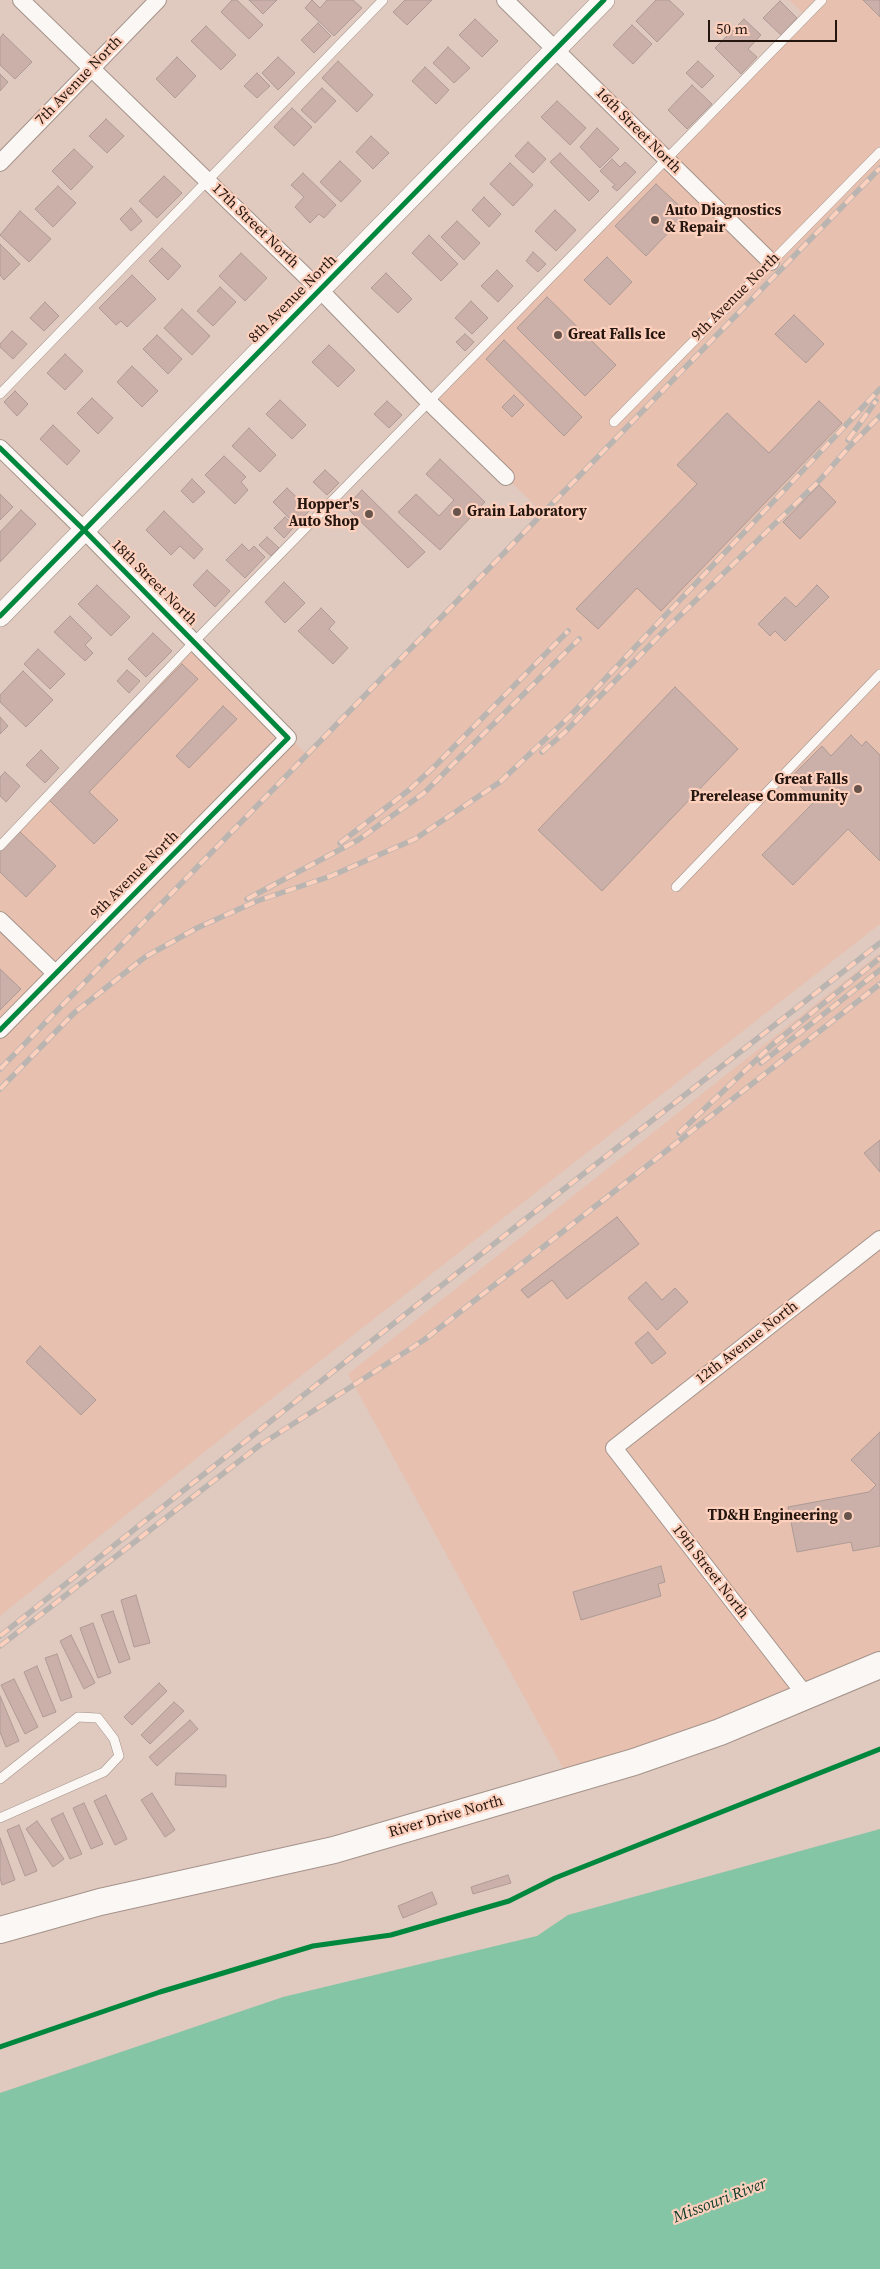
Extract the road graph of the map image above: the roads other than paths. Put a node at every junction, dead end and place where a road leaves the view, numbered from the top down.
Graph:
1 (21, 0) edge
2 (158, 0) edge
3 (383, 0) edge
4 (505, 0) edge
5 (604, 0) edge
6 (822, 0) edge
7 (556, 50) junction
8 (91, 69) junction
9 (880, 152) edge
10 (666, 160) junction
11 (0, 163) edge
12 (207, 180) junction
13 (771, 262) junction
14 (320, 290) junction
15 (0, 394) edge
16 (430, 402) junction
17 (614, 422) dead end
18 (0, 448) edge
19 (506, 477) dead end
20 (83, 529) junction
21 (0, 616) edge
22 (194, 642) junction
23 (880, 674) edge
24 (288, 738) joint
25 (0, 846) edge
26 (676, 887) dead end
27 (0, 920) edge
28 (55, 973) junction
29 (0, 1030) edge
30 (880, 1239) edge
31 (614, 1448) joint
32 (880, 1665) edge
33 (807, 1696) junction
34 (0, 1779) edge
35 (0, 1818) edge
36 (0, 1930) edge

1 - 8 street, 17th Street North
2 - 8 street, 7th Avenue North
3 - 12 lane
4 - 7 street, 16th Street North
5 - 7 street, 8th Avenue North
6 - 10 lane
7 - 10 street, 16th Street North
7 - 14 street, 8th Avenue North
8 - 11 street, 7th Avenue North
8 - 12 street, 17th Street North
9 - 13 lane, 9th Avenue North
10 - 13 street, 16th Street North
10 - 16 lane
12 - 14 street, 17th Street North
12 - 15 lane
13 - 17 lane, 9th Avenue North
14 - 16 street, 17th Street North
14 - 20 street, 8th Avenue North
16 - 19 street, 17th Street North
16 - 22 lane
18 - 20 street, 18th Street North
20 - 21 street, 8th Avenue North
20 - 22 street, 18th Street North
22 - 24 street, 18th Street North
22 - 25 lane
23 - 26 lane
24 - 28 street, 9th Avenue North
27 - 28 street
28 - 29 street, 9th Avenue North
30 - 31 street, 12th Avenue North
31 - 33 street, 19th Street North
32 - 33 main road, River Drive North
33 - 36 main road, River Drive North
34 - 35 lane

